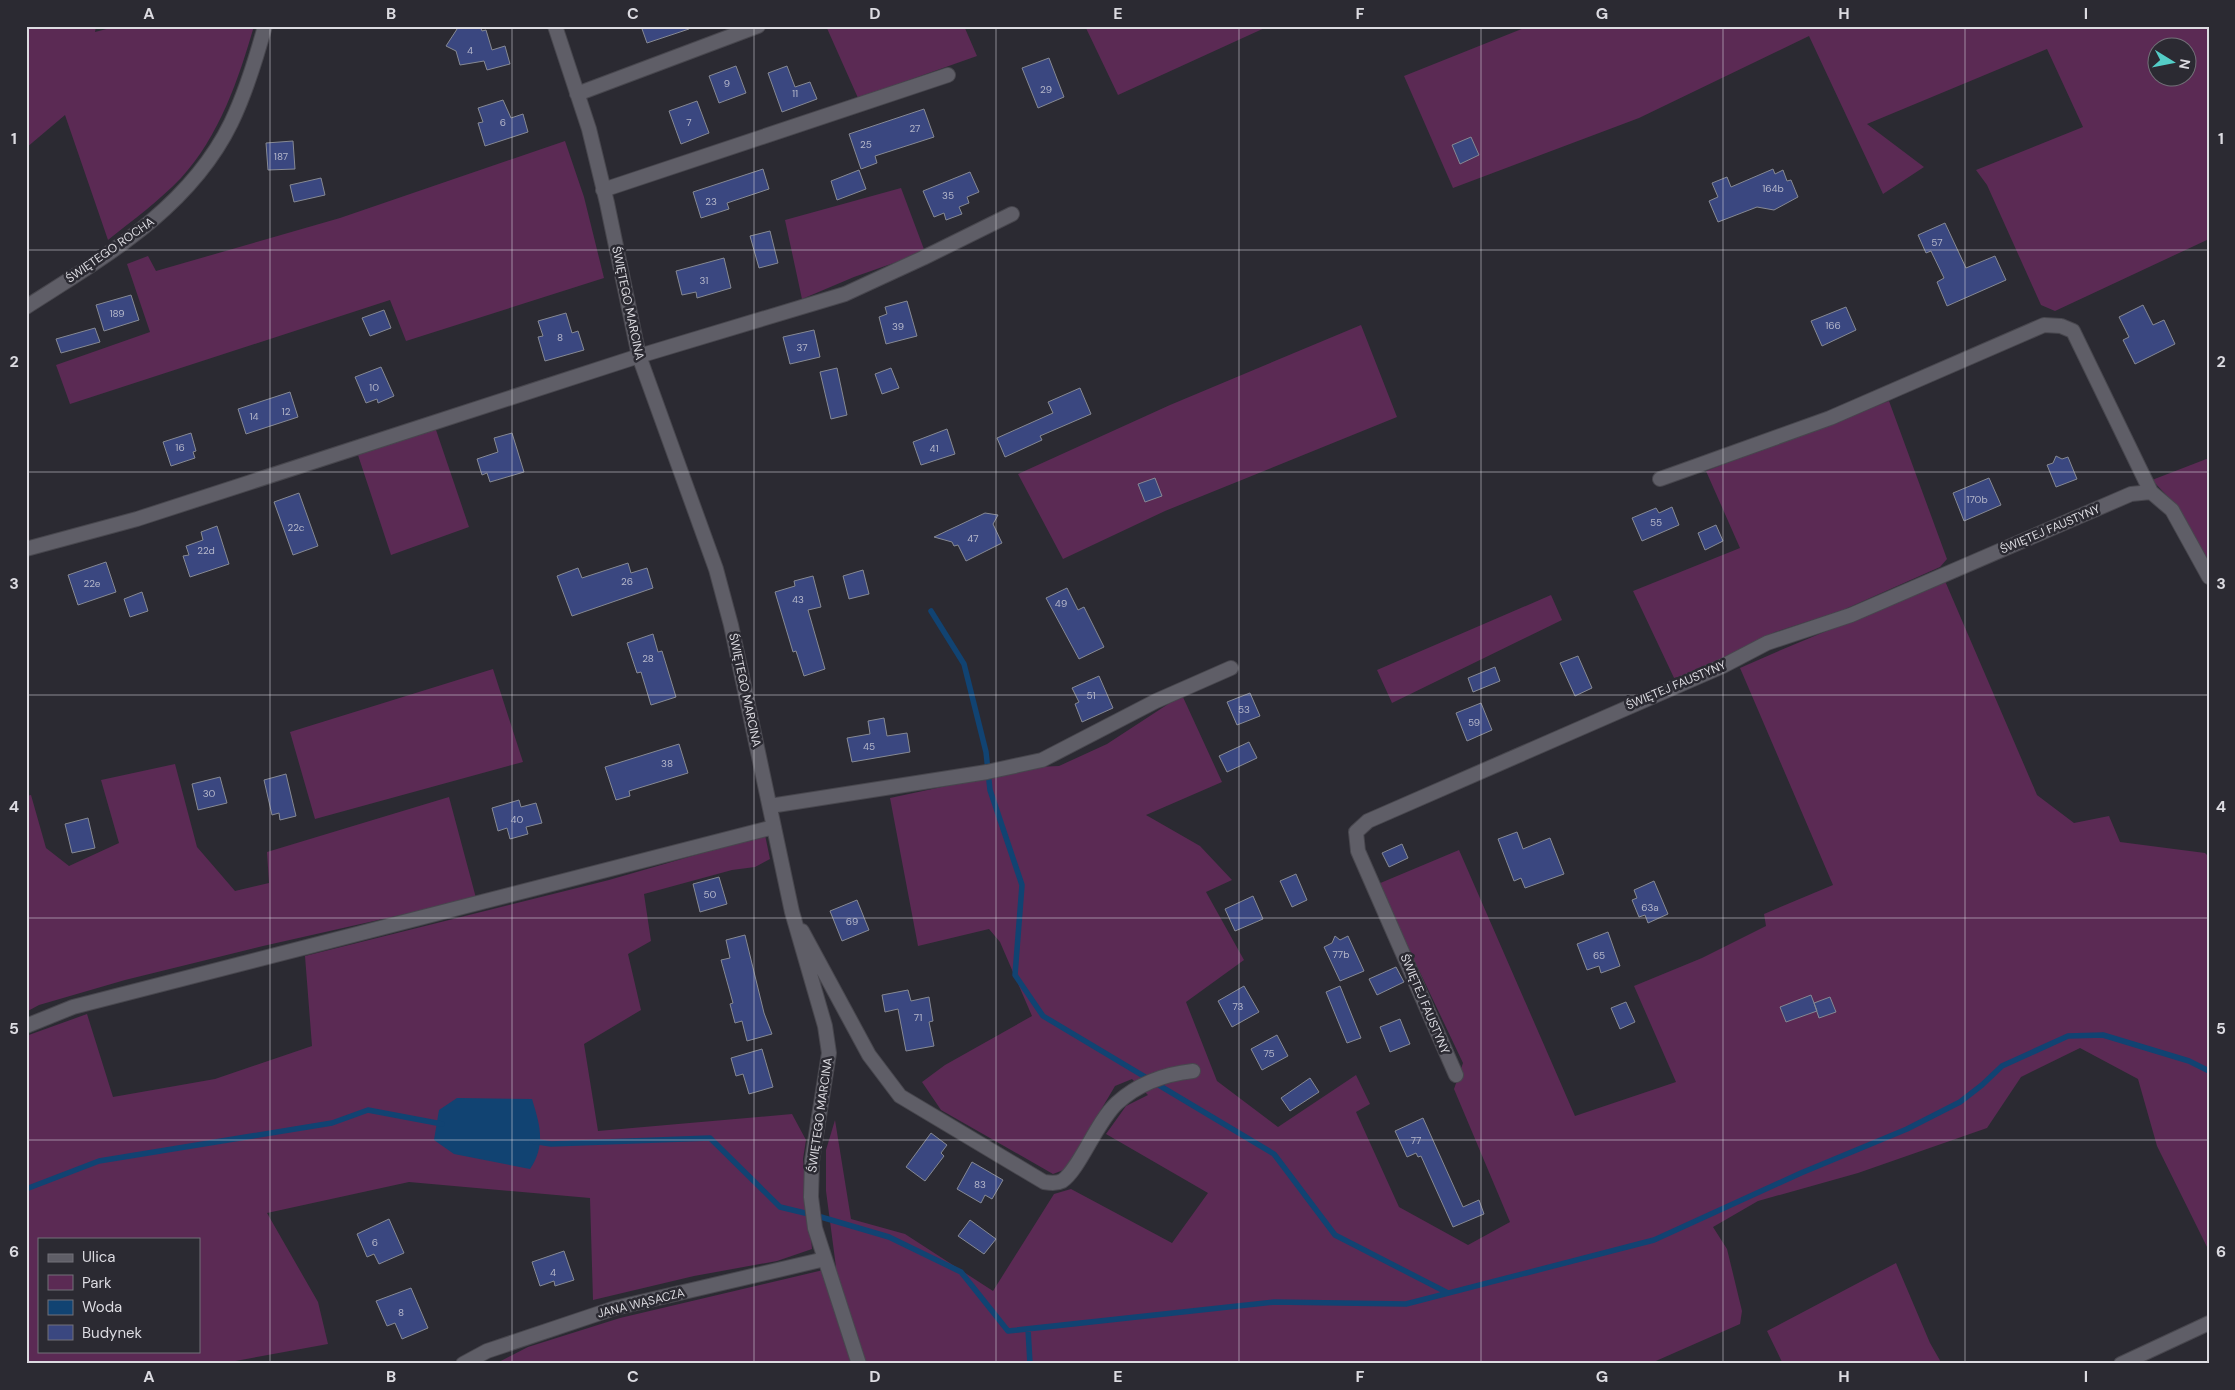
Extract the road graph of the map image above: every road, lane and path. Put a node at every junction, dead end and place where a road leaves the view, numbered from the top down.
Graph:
1 (266, 26) edge
2 (555, 26) edge
3 (758, 26) edge
4 (948, 75) dead end
5 (577, 94) junction
6 (604, 190) junction
7 (1012, 214) dead end
8 (26, 306) edge
9 (639, 356) junction
10 (1660, 479) dead end
11 (2151, 492) junction
12 (26, 549) edge
13 (2209, 577) edge
14 (1231, 668) dead end
15 (770, 806) junction
16 (774, 828) junction
17 (792, 912) junction
18 (26, 1026) edge
19 (1194, 1071) dead end
20 (1456, 1075) dead end
21 (825, 1260) junction
22 (2209, 1323) edge
23 (463, 1364) edge
24 (859, 1364) edge
25 (2121, 1364) edge

1 - 8 street, ŚWIĘTEGO ROCHA
2 - 5 street, ŚWIĘTEGO MARCINA
3 - 5 street
4 - 6 street
5 - 6 street, ŚWIĘTEGO MARCINA
6 - 9 street, ŚWIĘTEGO MARCINA
7 - 9 street
9 - 12 street
9 - 15 street, ŚWIĘTEGO MARCINA
10 - 11 street
11 - 13 street
11 - 20 street, ŚWIĘTEJ FAUSTYNY
14 - 15 street
15 - 16 street, ŚWIĘTEGO MARCINA
16 - 17 street, ŚWIĘTEGO MARCINA
16 - 18 street
17 - 19 street
17 - 21 street, ŚWIĘTEGO MARCINA
21 - 23 street, JANA WĄSACZA
21 - 24 street, ŚWIĘTEGO MARCINA
22 - 25 street

